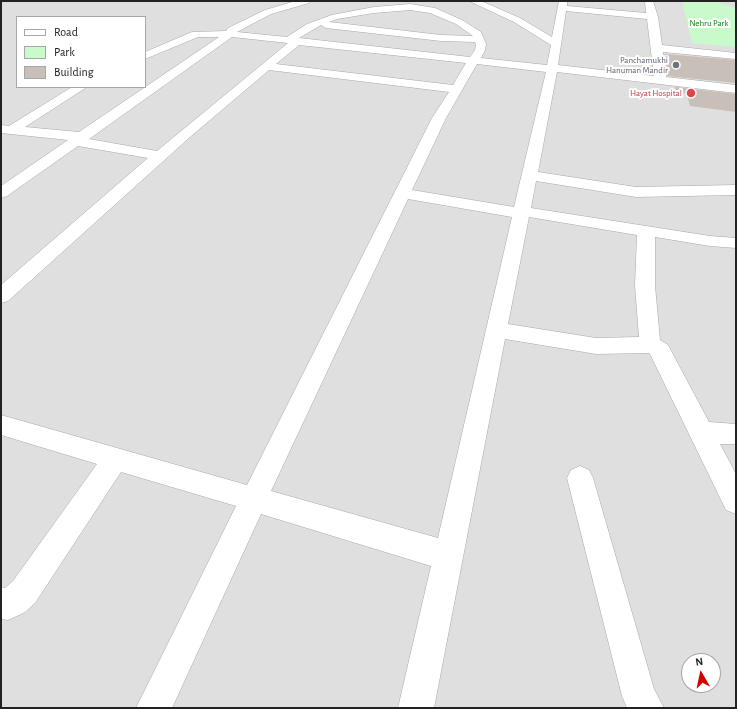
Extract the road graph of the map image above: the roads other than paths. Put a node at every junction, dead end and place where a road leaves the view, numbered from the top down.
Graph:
1 (306, 1) edge
2 (437, 1) edge
3 (649, 1) edge
4 (481, 2) edge
5 (562, 5) edge
6 (414, 7) junction
7 (253, 8) dead end
8 (273, 11) junction
9 (652, 17) junction
10 (240, 18) dead end
11 (229, 20) dead end
12 (326, 20) junction
13 (218, 23) dead end
14 (315, 24) junction
15 (436, 24) dead end
16 (466, 26) junction
17 (196, 34) junction
18 (230, 34) junction
19 (296, 37) junction
20 (556, 44) junction
21 (478, 46) junction
22 (657, 48) junction
23 (146, 56) edge
24 (736, 56) edge
25 (267, 66) junction
26 (552, 68) junction
27 (660, 80) junction
28 (79, 88) edge
29 (456, 89) junction
30 (736, 89) edge
31 (5, 130) edge
32 (80, 139) junction
33 (160, 156) junction
34 (529, 175) junction
35 (736, 190) edge
36 (1, 193) edge
37 (403, 193) junction
38 (521, 212) junction
39 (646, 231) junction
40 (736, 244) edge
41 (1, 296) edge
42 (496, 330) junction
43 (650, 345) junction
44 (1, 425) edge
45 (702, 432) junction
46 (736, 434) edge
47 (115, 459) junction
48 (580, 478) dead end
49 (254, 499) junction
50 (736, 501) edge
51 (448, 556) junction
52 (1, 603) edge
53 (154, 708) edge
54 (416, 708) edge
55 (646, 708) edge

1 - 8 street
2 - 6 street
3 - 9 street
4 - 20 street
5 - 9 street
5 - 20 street
6 - 12 street
6 - 16 street
7 - 8 street
8 - 18 street
9 - 22 street
10 - 11 street
12 - 14 street
12 - 21 street
13 - 17 street
14 - 19 street
14 - 21 street
15 - 16 street
16 - 21 street
17 - 18 street
17 - 23 street
18 - 19 street
18 - 32 street
19 - 21 street
19 - 25 street
20 - 26 street
21 - 26 street
21 - 29 street
22 - 24 street
22 - 27 street
25 - 29 street
25 - 33 street
26 - 27 street
26 - 34 street
27 - 30 street
28 - 31 street
29 - 37 street
31 - 32 street
32 - 33 street
32 - 36 street
33 - 41 street
34 - 35 street
34 - 38 street
37 - 38 street
37 - 49 street
38 - 39 street
38 - 42 street
39 - 40 street
39 - 43 street
42 - 43 street
42 - 51 street
43 - 45 street
44 - 47 street
45 - 46 street
45 - 50 street
47 - 49 street
47 - 52 street
48 - 55 street
49 - 51 street
49 - 53 street
51 - 54 street

